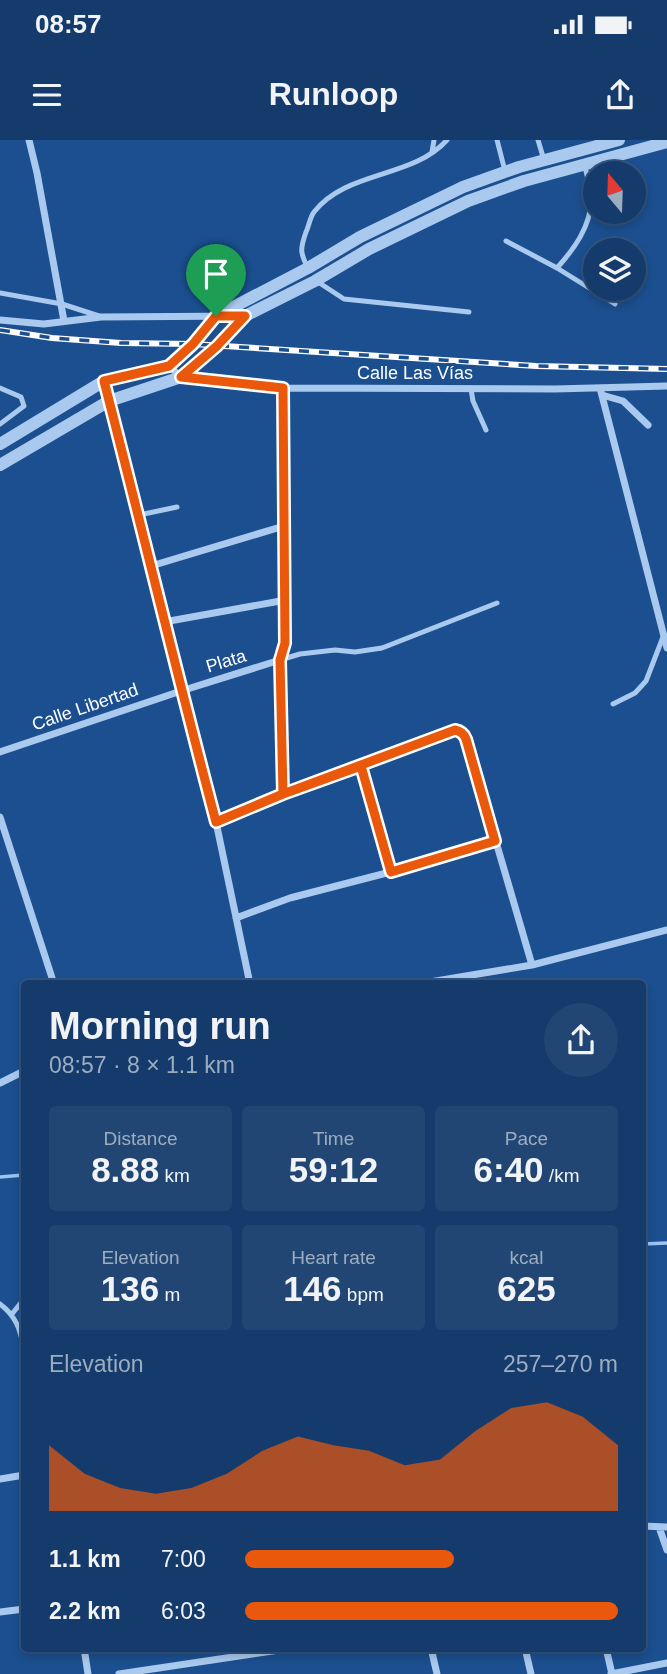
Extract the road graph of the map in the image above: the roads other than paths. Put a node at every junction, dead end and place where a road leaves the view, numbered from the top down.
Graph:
1 (29, 140) edge
2 (434, 140) edge
3 (447, 140) edge
4 (497, 140) edge
5 (538, 140) edge
6 (619, 140) edge
7 (667, 144) edge
8 (432, 152) junction
9 (544, 160) junction
10 (597, 161) edge
11 (583, 165) edge
12 (505, 172) junction
13 (585, 224) edge
14 (506, 241) dead end
15 (308, 268) junction
16 (557, 268) junction
17 (315, 281) junction
18 (0, 293) edge
19 (62, 303) junction
20 (615, 304) dead end
21 (469, 312) dead end
22 (216, 316) junction
23 (245, 316) junction
24 (101, 317) junction
25 (0, 320) edge
26 (64, 321) junction
27 (169, 366) junction
28 (181, 377) junction
29 (104, 381) junction
30 (667, 386) edge
31 (283, 388) junction
32 (471, 389) junction
33 (2, 390) edge
34 (601, 391) junction
35 (109, 401) junction
36 (0, 424) edge
37 (648, 425) dead end
38 (486, 430) dead end
39 (0, 444) edge
40 (0, 465) edge
41 (177, 507) dead end
42 (139, 515) junction
43 (284, 526) junction
44 (151, 566) junction
45 (286, 600) junction
46 (497, 603) dead end
47 (164, 622) junction
48 (663, 637) junction
49 (667, 648) edge
50 (280, 660) junction
51 (181, 691) junction
52 (613, 704) dead end
53 (0, 752) edge
54 (361, 766) junction
55 (283, 794) junction
56 (0, 817) edge
57 (216, 822) junction
58 (495, 841) junction
59 (391, 872) junction
60 (236, 918) junction
61 (667, 930) edge
62 (533, 965) junction
63 (53, 980) edge
64 (249, 980) edge
65 (442, 980) edge
66 (21, 1072) edge
67 (0, 1083) edge
68 (21, 1303) edge
69 (1, 1307) edge
70 (12, 1314) junction
71 (20, 1326) joint
72 (21, 1332) edge
73 (21, 1476) edge
74 (0, 1479) edge
75 (663, 1527) edge
76 (667, 1550) edge
77 (21, 1609) edge
78 (0, 1612) edge
79 (85, 1652) edge
80 (266, 1652) edge
81 (432, 1652) edge
82 (526, 1652) edge
83 (607, 1652) edge
84 (667, 1663) edge
85 (88, 1674) edge
86 (119, 1674) edge
87 (437, 1674) edge
88 (531, 1674) edge
89 (612, 1674) edge

1 - 19 street
2 - 8 lane
3 - 8 lane
4 - 12 lane
5 - 9 lane
6 - 9 street
7 - 10 street
8 - 15 lane
9 - 12 street
11 - 17 street
12 - 15 street
13 - 16 lane
14 - 16 lane
15 - 22 street
16 - 20 lane
17 - 21 lane
17 - 23 street
18 - 19 lane
19 - 24 lane
19 - 26 street
22 - 23 street
22 - 24 street
22 - 27 street
23 - 28 street
24 - 26 street
25 - 26 street
27 - 28 street
27 - 29 street
28 - 31 street, Calle Las Vías
28 - 35 street
29 - 35 street
29 - 39 street
30 - 34 street, Calle Las Vías
31 - 32 street, Calle Las Vías
31 - 43 street
32 - 34 street, Calle Las Vías
32 - 38 lane
33 - 36 lane
34 - 37 street
34 - 48 street
35 - 40 street
35 - 42 street
41 - 42 lane
42 - 44 street
43 - 44 street
43 - 45 street
44 - 47 street
45 - 47 street
45 - 50 street
46 - 50 lane
47 - 51 street
48 - 49 street
48 - 52 lane
50 - 51 street, Plata
50 - 55 street
51 - 53 street, Calle Libertad
51 - 57 street
54 - 55 street
54 - 58 street
54 - 59 street
55 - 57 street
56 - 63 street
57 - 60 street
58 - 59 street
58 - 62 street
59 - 60 street
60 - 64 street
61 - 62 street
62 - 65 street
66 - 67 street
68 - 70 lane
69 - 70 lane
70 - 71 lane
71 - 72 lane
73 - 74 street
75 - 76 street
77 - 78 street
79 - 85 street
80 - 86 street
81 - 87 street
82 - 88 street
83 - 89 street
84 - 89 street

